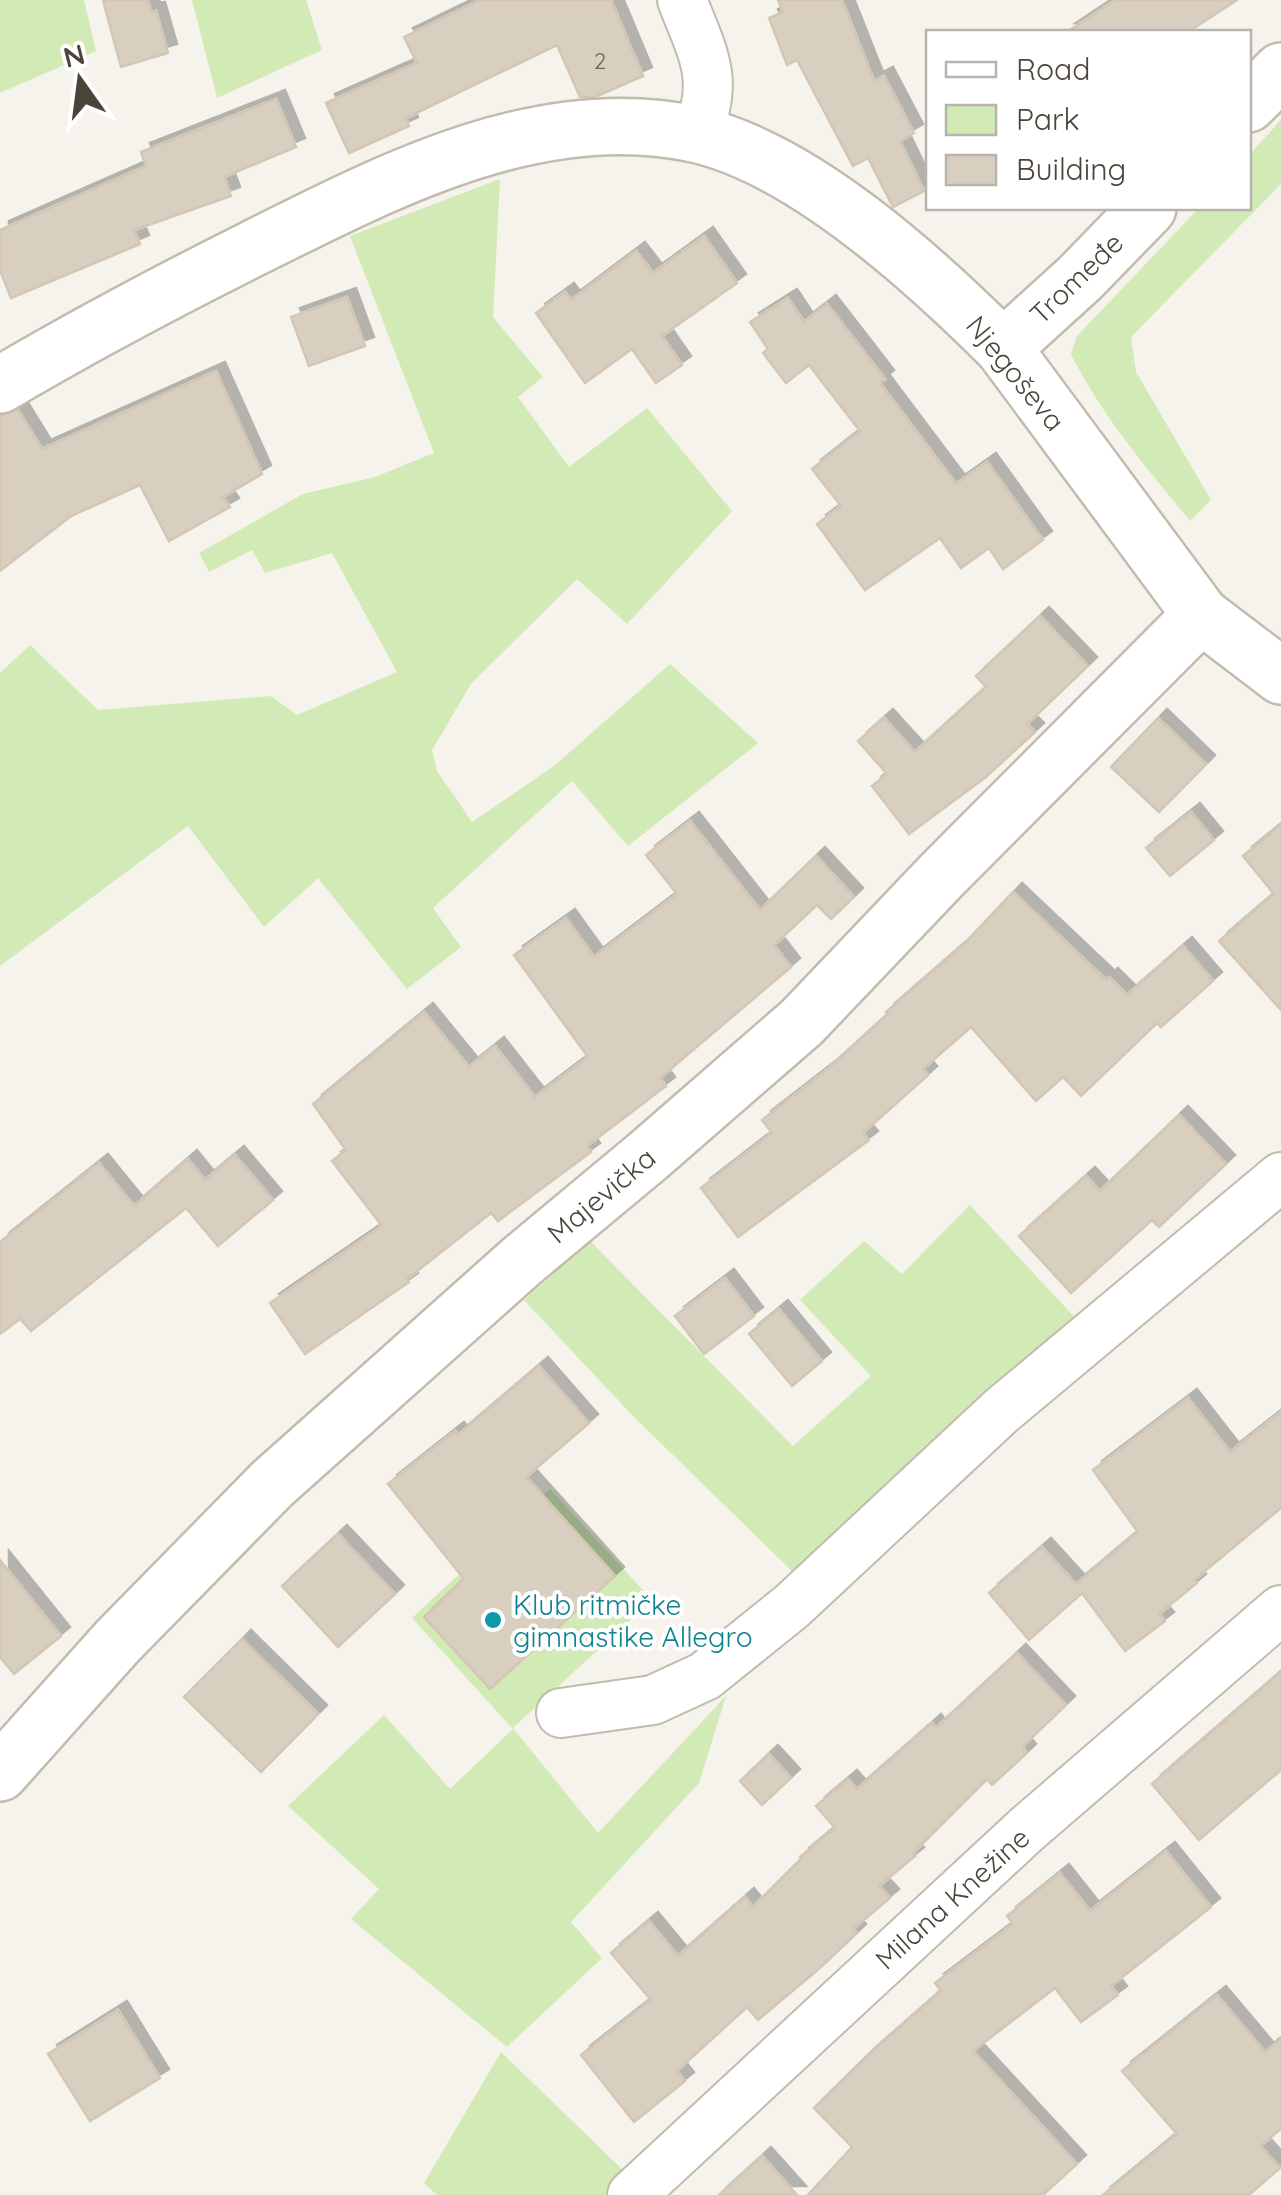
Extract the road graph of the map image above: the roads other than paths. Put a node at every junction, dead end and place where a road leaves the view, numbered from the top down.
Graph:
1 (682, 0) edge
2 (1281, 71) edge
3 (1251, 101) edge
4 (696, 135) junction
5 (1146, 210) edge
6 (1003, 348) junction
7 (0, 384) edge
8 (1201, 615) junction
9 (1281, 676) edge
10 (1281, 1177) edge
11 (1281, 1610) edge
12 (561, 1714) dead end
13 (0, 1773) edge
14 (632, 2195) edge

1 - 4 street
2 - 3 street
4 - 6 street, Njegoševa
4 - 7 street, Njegoševa
5 - 6 street, Tromeđe
6 - 8 street, Njegoševa
8 - 9 street, Njegoševa
8 - 13 street, Majevička
10 - 12 street
11 - 14 street, Milana Knežine

